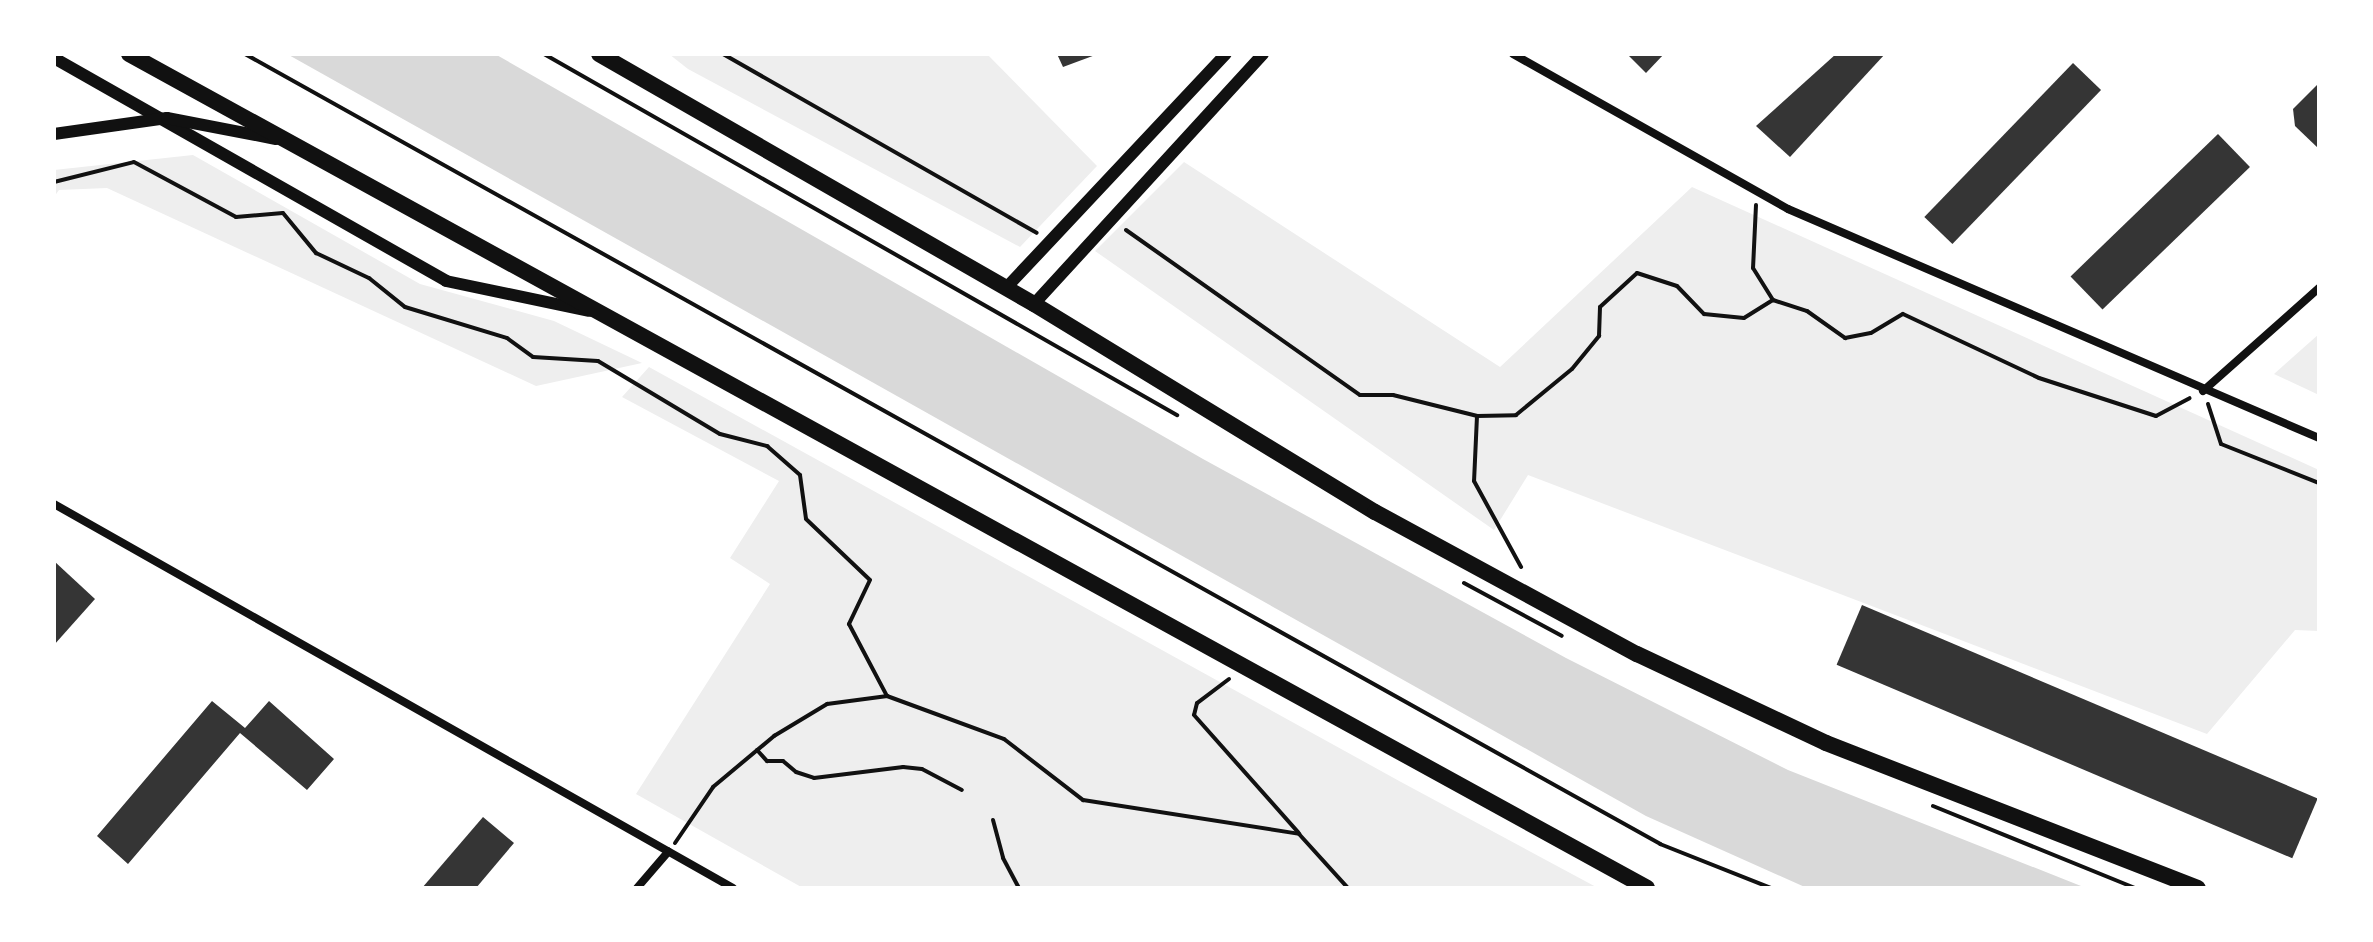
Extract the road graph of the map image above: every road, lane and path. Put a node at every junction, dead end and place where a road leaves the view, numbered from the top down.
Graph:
1 (129, 54) edge
2 (245, 54) edge
3 (599, 54) edge
4 (723, 54) edge
5 (1226, 54) edge
6 (1263, 54) edge
7 (1513, 54) edge
8 (54, 58) edge
9 (167, 118) junction
10 (54, 134) edge
11 (289, 142) junction
12 (54, 182) edge
13 (1758, 194) junction
14 (1126, 230) dead end
15 (1050, 241) junction
16 (1006, 288) junction
17 (2319, 288) edge
18 (1773, 300) junction
19 (1034, 304) junction
20 (603, 314) junction
21 (2203, 391) junction
22 (1477, 416) junction
23 (2319, 438) edge
24 (2319, 483) edge
25 (54, 504) edge
26 (1521, 567) dead end
27 (1229, 679) dead end
28 (887, 696) junction
29 (757, 750) junction
30 (962, 790) dead end
31 (1154, 804) dead end
32 (1153, 812) junction
33 (993, 820) dead end
34 (1299, 834) junction
35 (668, 852) junction
36 (637, 888) edge
37 (733, 888) edge
38 (1019, 888) edge
39 (1348, 888) edge
40 (1647, 888) edge
41 (1771, 888) edge
42 (2198, 888) edge

1 - 11 highway
2 - 41 path
3 - 16 highway
4 - 15 path
5 - 15 street
6 - 19 street
7 - 13 street
8 - 9 street
9 - 10 street
9 - 11 street
9 - 20 street
11 - 20 highway
12 - 28 path
13 - 18 path
13 - 21 street
14 - 22 path
15 - 16 street
16 - 19 highway
17 - 21 street
18 - 21 path
18 - 22 path
19 - 42 highway
20 - 40 highway
21 - 23 street
21 - 24 path
22 - 26 path
25 - 35 street
27 - 34 path
28 - 29 path
28 - 32 path
29 - 30 path
29 - 35 path
31 - 32 path
32 - 34 path
33 - 38 path
34 - 39 path
35 - 36 street
35 - 37 street

